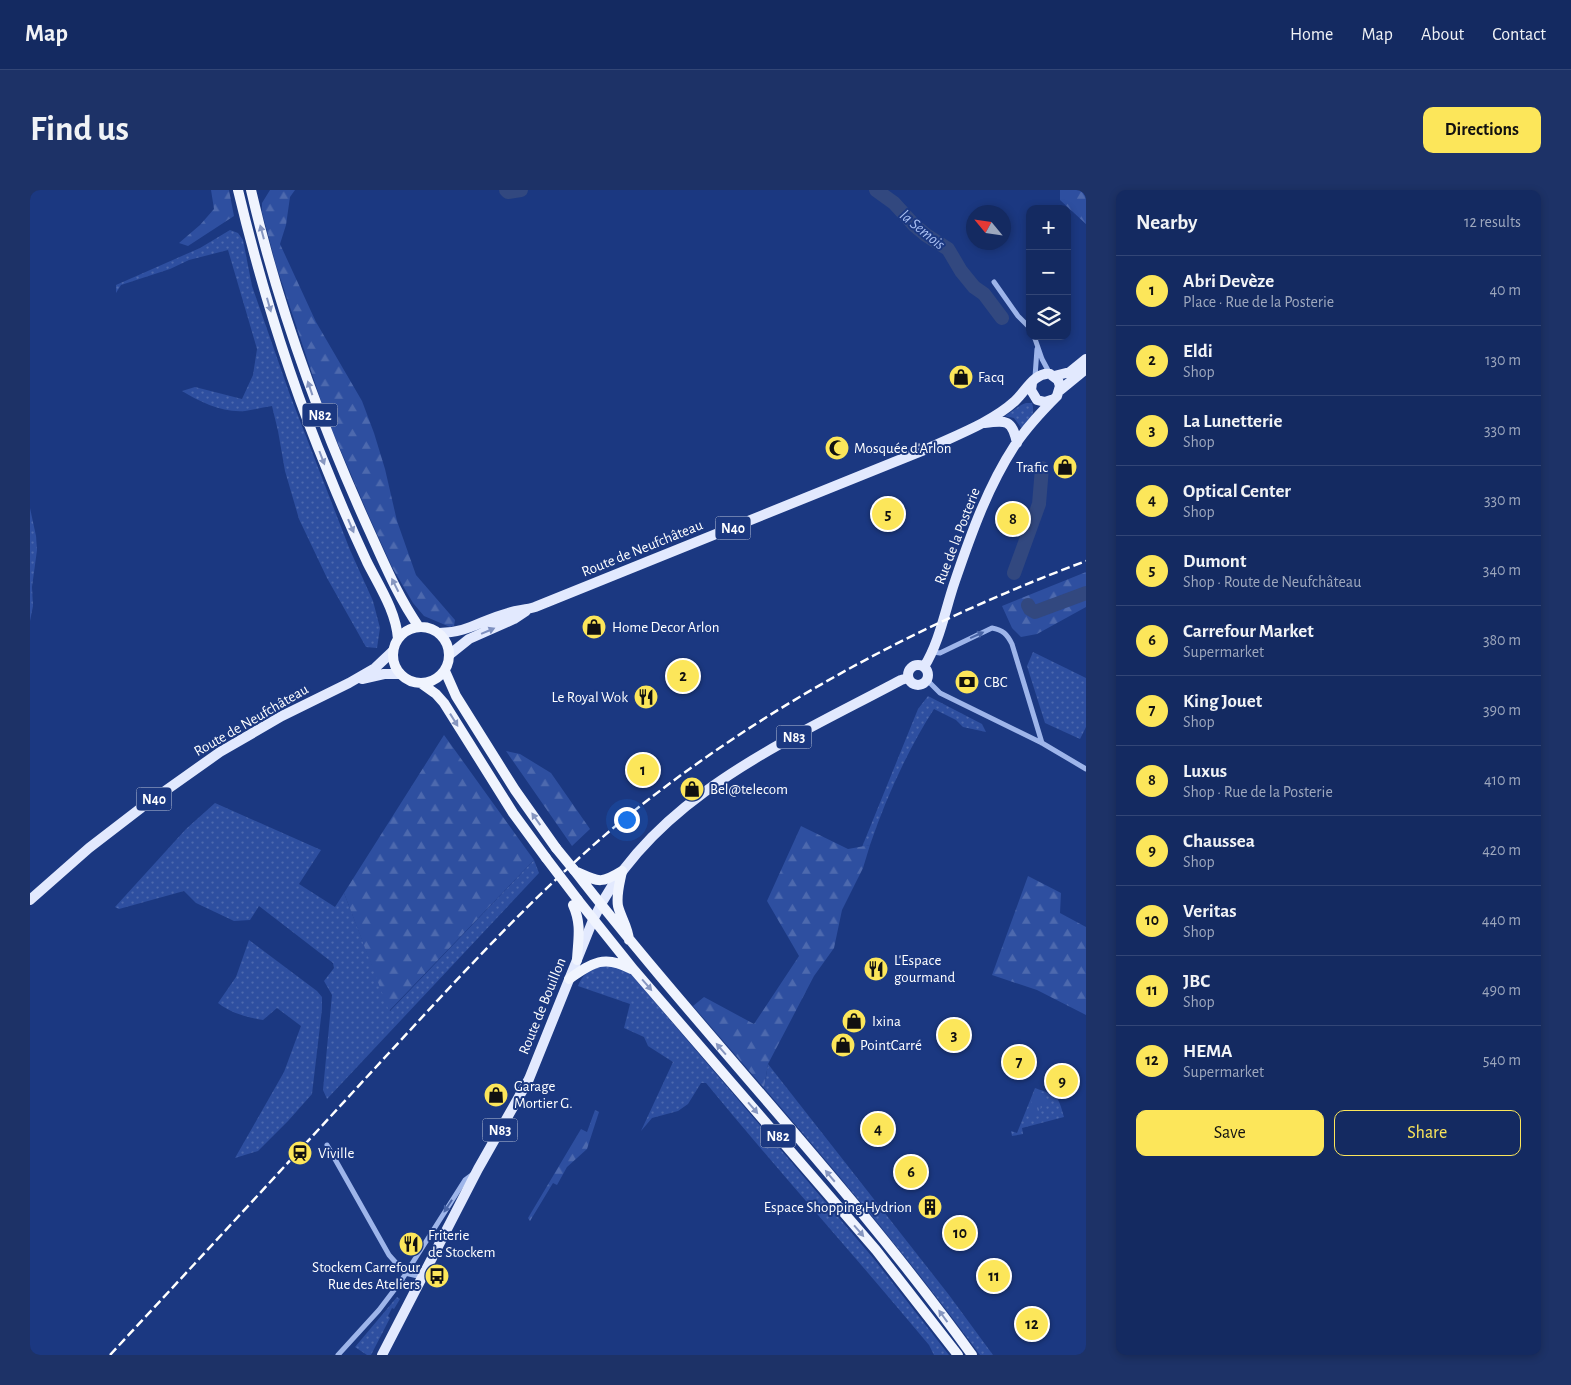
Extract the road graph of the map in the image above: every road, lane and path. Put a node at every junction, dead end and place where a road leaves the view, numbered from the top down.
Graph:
1 (238, 190) edge
2 (251, 190) edge
3 (994, 282) dead end
4 (1026, 324) edge
5 (1036, 340) edge
6 (1037, 343) junction
7 (1086, 359) edge
8 (1086, 369) edge
9 (1052, 375) junction
10 (1034, 380) junction
11 (1057, 395) junction
12 (1037, 399) junction
13 (1013, 403) junction
14 (1033, 422) junction
15 (982, 424) junction
16 (1016, 443) junction
17 (528, 609) junction
18 (420, 627) junction
19 (439, 633) junction
20 (398, 638) junction
21 (393, 651) junction
22 (932, 652) junction
23 (449, 655) junction
24 (924, 667) junction
25 (445, 671) junction
26 (400, 674) junction
27 (908, 678) junction
28 (927, 680) junction
29 (349, 683) junction
30 (422, 684) junction
31 (1042, 743) junction
32 (1086, 769) edge
33 (574, 870) junction
34 (622, 870) junction
35 (30, 900) edge
36 (575, 903) junction
37 (601, 904) junction
38 (593, 920) junction
39 (629, 940) junction
40 (577, 960) junction
41 (634, 970) junction
42 (569, 979) junction
43 (327, 1145) dead end
44 (478, 1169) junction
45 (405, 1273) junction
46 (422, 1277) junction
47 (400, 1281) junction
48 (416, 1289) junction
49 (338, 1355) edge
50 (382, 1355) edge
51 (958, 1355) edge
52 (972, 1355) edge

1 -> 20 highway, N82
18 -> 2 highway, N82
3 - 4 street
5 - 6 street
6 - 9 street
6 - 10 street
7 - 9 main road
8 - 11 main road, Rue de la Posterie
9 - 10 main road
9 - 11 main road
10 - 12 main road
10 - 13 main road, Route de Neufchâteau / N40
11 - 12 main road, N40
11 - 14 main road, Rue de la Posterie / N83
12 - 13 main road, Route de Neufchâteau / N40
12 - 14 main road, Rue de la Posterie / N83
13 - 15 main road, Route de Neufchâteau / N40
14 - 16 main road, Rue de la Posterie / N83
15 - 16 main road
15 - 17 main road, Route de Neufchâteau / N40
16 - 22 main road, Rue de la Posterie / N83
17 - 19 main road, Route de Neufchâteau / N40
23 -> 17 main road, Route de Neufchâteau / N40
18 - 19 highway, N40
18 - 20 highway
19 - 23 highway
20 - 21 highway, N40
21 - 26 highway
21 - 29 main road, Route de Neufchâteau / N40
22 - 24 main road, Rue de la Posterie / N83
22 -> 31 street
23 - 25 highway
24 - 27 main road, Rue de la Posterie / N83
24 - 28 main road
25 - 30 highway
33 -> 25 highway, N82, bridge
26 - 29 main road, Route de Neufchâteau / N40
26 - 30 highway, N40
27 - 28 main road
27 - 34 main road, Rue de la Posterie / N83
28 - 31 street
29 - 35 main road, Route de Neufchâteau / N40
30 -> 36 highway, bridge
31 - 32 street
33 - 34 highway
33 - 37 highway, N82
34 - 37 main road, Rue de la Posterie / N83
34 - 39 highway
36 - 38 highway, N82
36 - 40 highway
37 - 38 main road, Route de Bouillon / N83
37 - 39 highway, N82
38 - 40 main road, Route de Bouillon / N83
38 - 41 highway, N82
52 -> 39 highway, N82
40 - 42 main road, Route de Bouillon / N83
41 - 42 highway
41 -> 51 highway, N82
42 - 44 main road, Route de Bouillon / N83
43 - 45 street
44 -> 45 street
44 - 46 main road, Route de Bouillon / N83
45 - 46 street
45 - 47 street
46 - 48 main road, Route de Bouillon / N83
47 - 48 street
47 - 49 street
48 - 50 main road, Route de Bouillon / N83

